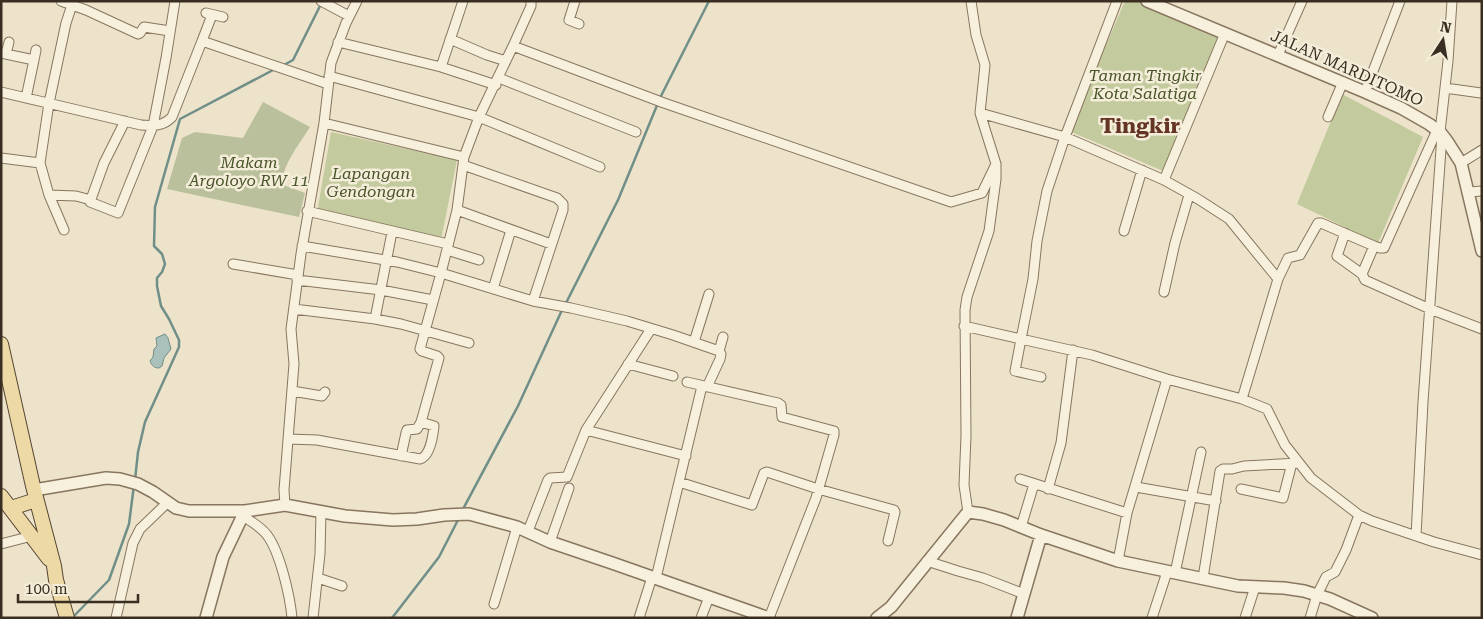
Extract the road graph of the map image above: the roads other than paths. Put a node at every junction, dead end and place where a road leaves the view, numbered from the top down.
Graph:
1 (61, 1) edge
2 (175, 1) edge
3 (357, 1) edge
4 (463, 1) edge
5 (531, 1) edge
6 (575, 1) edge
7 (971, 1) edge
8 (1117, 1) edge
9 (1302, 1) edge
10 (1400, 1) edge
11 (1452, 1) edge
12 (1151, 2) edge
13 (325, 3) edge
14 (77, 5) edge
15 (349, 16) junction
16 (223, 17) dead end
17 (579, 24) dead end
18 (170, 31) junction
19 (1225, 33) junction
20 (450, 39) junction
21 (202, 41) junction
22 (9, 42) dead end
23 (338, 42) junction
24 (513, 46) junction
25 (36, 50) dead end
26 (4, 53) edge
27 (1278, 55) junction
28 (34, 60) junction
29 (506, 61) junction
30 (441, 67) junction
31 (328, 80) junction
32 (497, 81) junction
33 (1343, 82) junction
34 (1445, 88) junction
35 (1, 92) edge
36 (1365, 92) junction
37 (1480, 93) edge
38 (26, 98) junction
39 (49, 103) junction
40 (980, 113) junction
41 (479, 117) junction
42 (1328, 117) dead end
43 (124, 121) junction
44 (324, 123) junction
45 (153, 126) junction
46 (636, 132) dead end
47 (1440, 133) junction
48 (1066, 136) junction
49 (1482, 150) edge
50 (1, 158) edge
51 (464, 161) junction
52 (40, 163) junction
53 (1461, 163) junction
54 (996, 164) junction
55 (600, 167) dead end
56 (1142, 170) junction
57 (1164, 180) junction
58 (1482, 191) edge
59 (1468, 192) junction
60 (48, 195) junction
61 (1189, 195) junction
62 (91, 200) junction
63 (457, 210) junction
64 (307, 211) junction
65 (64, 230) dead end
66 (511, 230) junction
67 (1124, 231) dead end
68 (392, 232) junction
69 (1345, 233) junction
70 (551, 244) junction
71 (302, 246) junction
72 (1374, 246) junction
73 (448, 247) junction
74 (1482, 251) edge
75 (479, 260) dead end
76 (387, 261) junction
77 (233, 264) dead end
78 (441, 273) junction
79 (1362, 274) junction
80 (298, 278) junction
81 (1278, 279) junction
82 (493, 289) junction
83 (381, 290) junction
84 (1164, 292) dead end
85 (709, 294) dead end
86 (433, 300) junction
87 (532, 301) junction
88 (294, 309) junction
89 (1430, 309) junction
90 (376, 319) junction
91 (964, 326) junction
92 (651, 328) junction
93 (1482, 329) edge
94 (425, 331) junction
95 (723, 338) dead end
96 (1021, 339) junction
97 (694, 342) junction
98 (470, 343) dead end
99 (1, 344) edge
100 (1073, 350) junction
101 (719, 351) junction
102 (628, 364) junction
103 (672, 376) dead end
104 (1041, 377) dead end
105 (1167, 379) junction
106 (687, 382) dead end
107 (705, 387) junction
108 (292, 391) junction
109 (325, 392) dead end
110 (1242, 399) junction
111 (421, 422) junction
112 (586, 430) junction
113 (288, 439) junction
114 (1201, 452) dead end
115 (401, 456) junction
116 (686, 456) junction
117 (1295, 463) junction
118 (1020, 479) dead end
119 (679, 482) junction
120 (1034, 484) junction
121 (1136, 487) junction
122 (569, 488) dead end
123 (1048, 488) junction
124 (818, 489) junction
125 (1241, 489) dead end
126 (35, 495) junction
127 (1, 496) edge
128 (1190, 497) junction
129 (1216, 501) junction
130 (167, 503) junction
131 (285, 505) junction
132 (10, 508) junction
133 (321, 512) junction
134 (968, 512) junction
135 (244, 513) junction
136 (1127, 513) junction
137 (1359, 515) junction
138 (1021, 527) junction
139 (522, 529) junction
140 (1042, 535) junction
141 (32, 536) junction
142 (1416, 536) junction
143 (888, 541) dead end
144 (550, 542) junction
145 (1, 544) edge
146 (1482, 555) edge
147 (927, 561) junction
148 (1118, 561) junction
149 (54, 566) junction
150 (1171, 572) junction
151 (318, 578) junction
152 (654, 578) junction
153 (1203, 578) junction
154 (342, 586) dead end
155 (1255, 587) junction
156 (1024, 594) junction
157 (1317, 595) junction
158 (709, 596) junction
159 (494, 604) dead end
160 (766, 617) edge
161 (67, 618) edge
162 (116, 618) edge
163 (206, 618) edge
164 (292, 618) edge
165 (313, 618) edge
166 (639, 618) edge
167 (701, 618) edge
168 (877, 618) edge
169 (1017, 618) edge
170 (1152, 618) edge
171 (1245, 618) edge
172 (1310, 618) edge
173 (1372, 618) edge

1 - 14 street
2 - 18 street
3 - 15 street
4 - 20 street
5 - 24 street
6 - 17 street
7 - 40 street
8 - 48 street
9 - 27 street
10 - 36 street
11 - 34 street
12 - 19 street, JALAN MARDITOMO
13 - 15 street
14 - 18 street
14 - 39 street
15 - 23 street
16 - 21 street
18 - 45 street
19 - 27 street, JALAN MARDITOMO
19 - 57 street
20 - 29 street
20 - 30 street
21 - 31 street
21 - 45 street
22 - 26 street
23 - 30 street
23 - 31 street
24 - 29 street
24 - 54 street
25 - 28 street
26 - 28 street
27 - 33 street, JALAN MARDITOMO
28 - 38 street
29 - 32 street
30 - 32 street
31 - 41 street
31 - 44 street
32 - 41 street
32 - 46 street
33 - 36 street, JALAN MARDITOMO
33 - 42 street
34 - 37 street
34 - 47 street
35 - 38 street
36 - 47 street, JALAN MARDITOMO
38 - 39 street
39 - 43 street
39 - 52 street
40 - 48 street
40 - 54 street
41 - 51 street
41 - 55 street
43 - 45 street
43 - 62 street
44 - 51 street
44 - 64 street
45 - 62 street
47 - 53 street, JALAN MARDITOMO
47 - 72 street
47 - 89 street
48 - 56 street
48 - 96 street
49 - 53 street
50 - 52 street
51 - 63 street
51 - 70 street
52 - 60 street
53 - 59 street, JALAN MARDITOMO
54 - 91 street
56 - 57 street
56 - 67 street
57 - 61 street
58 - 59 street
59 - 74 street, JALAN MARDITOMO
60 - 62 street
60 - 65 street
61 - 81 street
61 - 84 street
63 - 66 street
63 - 73 street
64 - 68 street
64 - 71 street
66 - 70 street
66 - 82 street
68 - 73 street
68 - 76 street
69 - 72 street
69 - 79 street
69 - 81 street
70 - 87 street
71 - 76 street
71 - 80 street
72 - 79 street
73 - 75 street
73 - 78 street
76 - 78 street
76 - 83 street
77 - 80 street
78 - 82 street
78 - 86 street
79 - 89 street
80 - 83 street
80 - 88 street
81 - 110 street
82 - 87 street
83 - 86 street
83 - 90 street
85 - 97 street
86 - 94 street
87 - 92 street
88 - 90 street
88 - 108 street
89 - 93 street
89 - 142 street
90 - 94 street
91 - 96 street
91 - 134 street
92 - 97 street
92 - 102 street
94 - 98 street
94 - 111 street
95 - 101 street
96 - 100 street
96 - 104 street
97 - 101 street
99 - 126 main road
100 - 105 street
100 - 123 street
101 - 107 street
102 - 103 street
102 - 112 street
105 - 110 street
105 - 121 street
106 - 107 street
107 - 116 street
107 - 124 street
108 - 109 street
108 - 113 street
110 - 117 street
111 - 115 street
111 - 115 street
112 - 116 street
112 - 139 street
113 - 115 street
113 - 131 street
114 - 128 street
116 - 119 street
117 - 125 street
117 - 129 street
117 - 137 street
118 - 120 street
119 - 124 street
119 - 152 street
120 - 123 street
120 - 138 street
121 - 128 street
121 - 136 street
122 - 144 street
123 - 136 street
124 - 143 street
124 - 160 street
126 - 130 street
126 - 132 main road
126 - 149 main road
127 - 132 main road
128 - 129 street
128 - 150 street
129 - 153 street
130 - 135 street
130 - 162 street
131 - 133 street
131 - 135 street
132 - 141 main road
133 - 139 street
133 - 151 street
134 - 138 street
134 - 147 street
135 - 163 street
135 - 164 street
136 - 148 street
137 - 142 street
137 - 157 street
138 - 140 street
139 - 144 street
139 - 159 street
140 - 148 street
140 - 156 street
141 - 145 street
141 - 149 main road
142 - 146 street
144 - 152 street
147 - 156 street
147 - 168 street
148 - 150 street
149 - 161 main road
150 - 153 street
150 - 170 street
151 - 154 street
151 - 165 street
152 - 158 street
152 - 166 street
153 - 155 street
155 - 157 street
155 - 171 street
156 - 169 street
157 - 172 street
157 - 173 street
158 - 160 street
158 - 167 street

